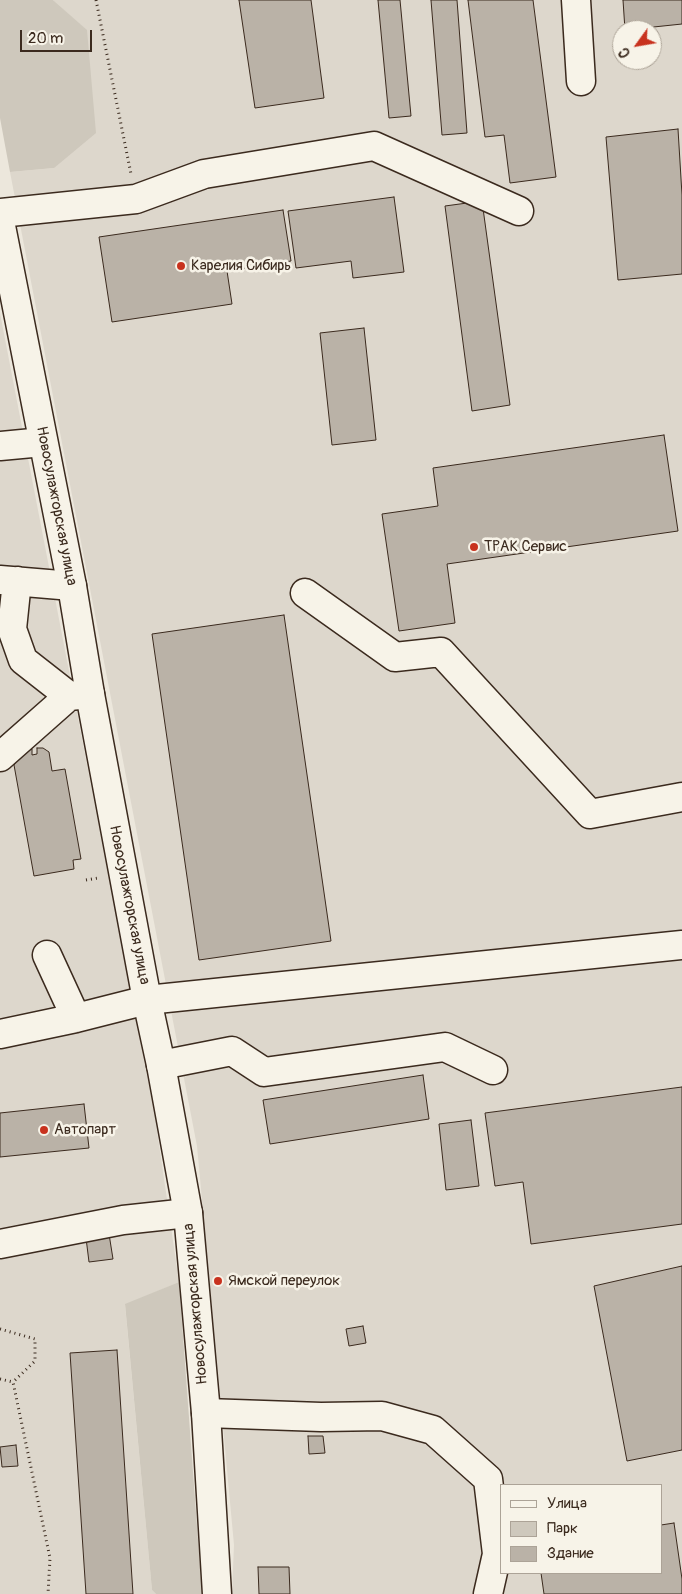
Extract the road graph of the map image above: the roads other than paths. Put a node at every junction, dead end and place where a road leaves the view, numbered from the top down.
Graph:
1 (576, 0) edge
2 (581, 82) dead end
3 (519, 211) dead end
4 (0, 213) edge
5 (0, 221) edge
6 (43, 442) junction
7 (0, 446) edge
8 (9, 580) edge
9 (72, 586) junction
10 (304, 593) dead end
11 (80, 695) junction
12 (0, 757) edge
13 (682, 797) edge
14 (682, 945) edge
15 (47, 955) dead end
16 (147, 1000) junction
17 (76, 1018) junction
18 (0, 1034) edge
19 (161, 1064) junction
20 (493, 1070) dead end
21 (188, 1213) junction
22 (0, 1244) edge
23 (206, 1413) junction
24 (217, 1594) edge
25 (488, 1594) edge

1 - 2 main road
3 - 4 main road
5 - 6 main road, Новосулажгорская улица
6 - 7 main road
6 - 9 main road, Новосулажгорская улица
8 - 9 main road
8 - 11 main road
9 - 11 main road, Новосулажгорская улица
10 - 13 main road
11 - 12 main road
11 - 16 main road, Новосулажгорская улица
14 - 16 main road
15 - 17 main road
16 - 17 main road
16 - 19 main road, Новосулажгорская улица
17 - 18 main road
19 - 20 main road
19 - 21 main road, Новосулажгорская улица
21 - 22 main road
21 - 23 main road, Новосулажгорская улица
23 - 24 main road, Новосулажгорская улица
23 - 25 main road

